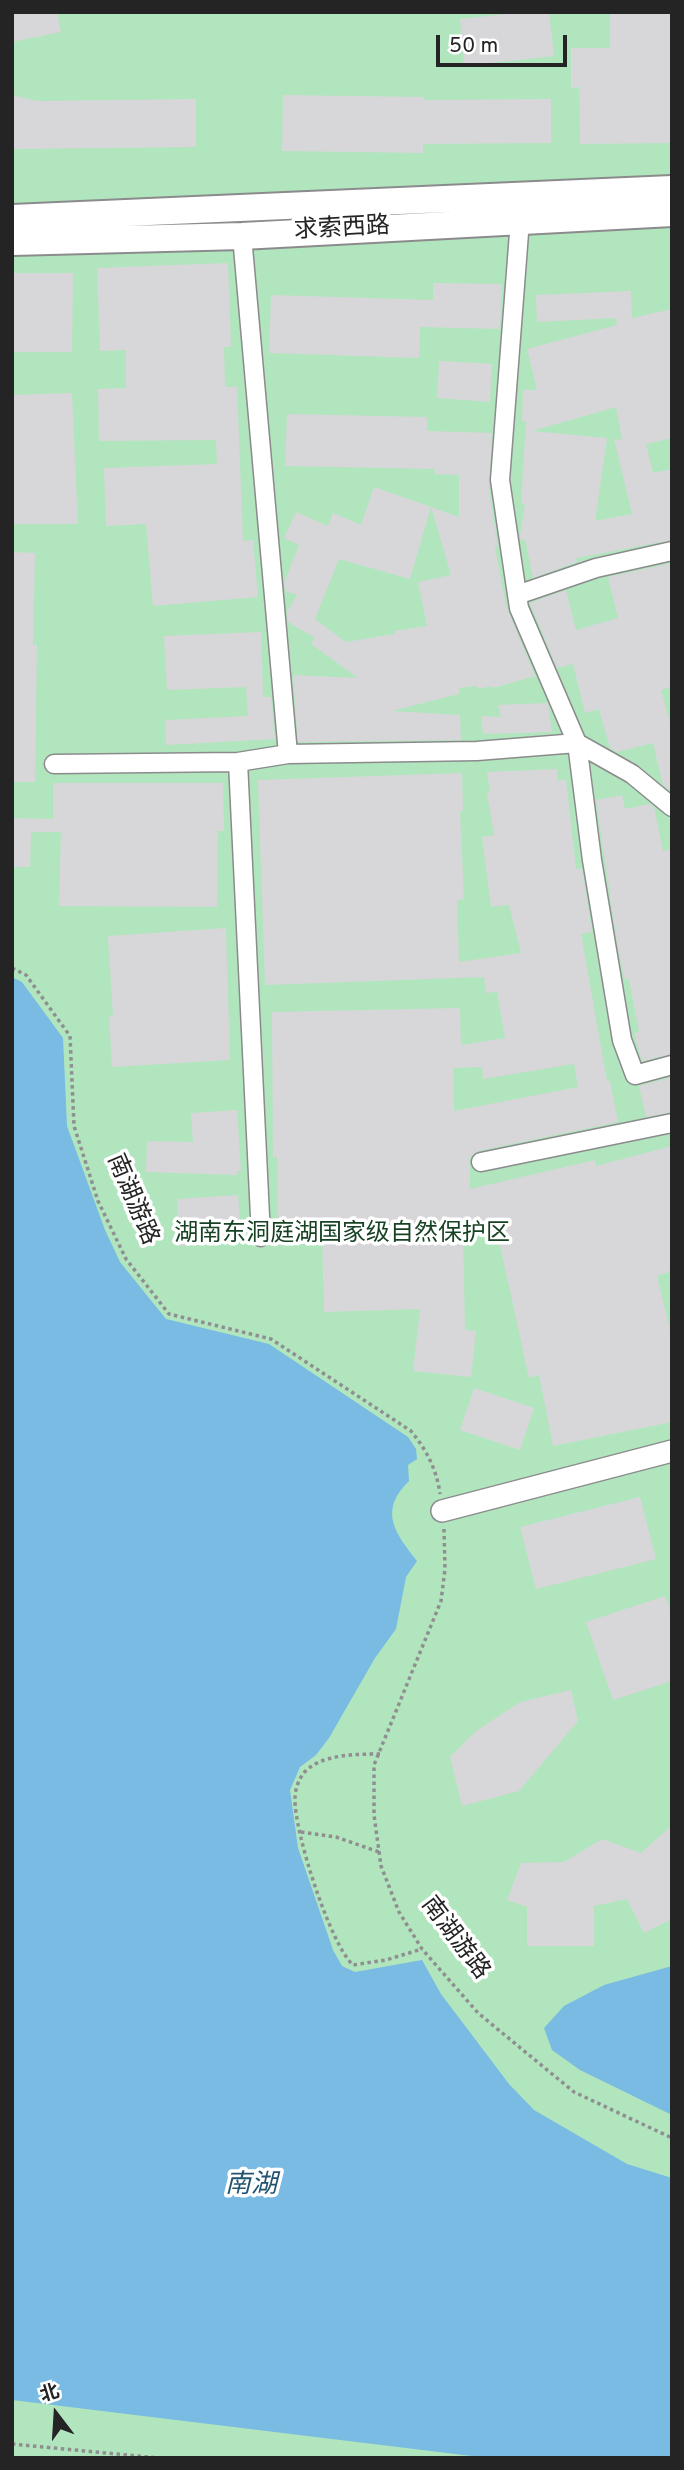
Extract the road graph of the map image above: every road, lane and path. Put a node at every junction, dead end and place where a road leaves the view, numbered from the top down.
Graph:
1 (672, 189) edge
2 (672, 213) edge
3 (12, 218) edge
4 (520, 220) junction
5 (242, 236) junction
6 (12, 242) edge
7 (672, 551) edge
8 (517, 595) junction
9 (577, 743) junction
10 (288, 754) junction
11 (238, 762) junction
12 (54, 764) dead end
13 (672, 807) edge
14 (12, 968) edge
15 (672, 1065) edge
16 (672, 1123) edge
17 (481, 1162) dead end
18 (261, 1237) dead end
19 (672, 1451) edge
20 (442, 1511) junction
21 (380, 1754) junction
22 (301, 1832) junction
23 (379, 1852) junction
24 (422, 1949) junction
25 (672, 2138) edge
26 (12, 2444) edge
27 (158, 2458) edge

1 - 3 main road, 求索西路
2 - 4 main road, 求索西路
4 - 5 main road, 求索西路
4 - 8 street
5 - 6 main road, 求索西路
5 - 10 street
7 - 8 street
8 - 9 street
9 - 10 street
9 - 13 street
9 - 15 street
10 - 11 street
11 - 12 street
11 - 18 street
14 - 20 path, 南湖游路
16 - 17 street
19 - 20 street
20 - 21 path, 南湖游路
21 - 22 path
21 - 23 path, 南湖游路
22 - 23 path
22 - 24 path
23 - 24 path, 南湖游路
24 - 25 path, 南湖游路
26 - 27 path

